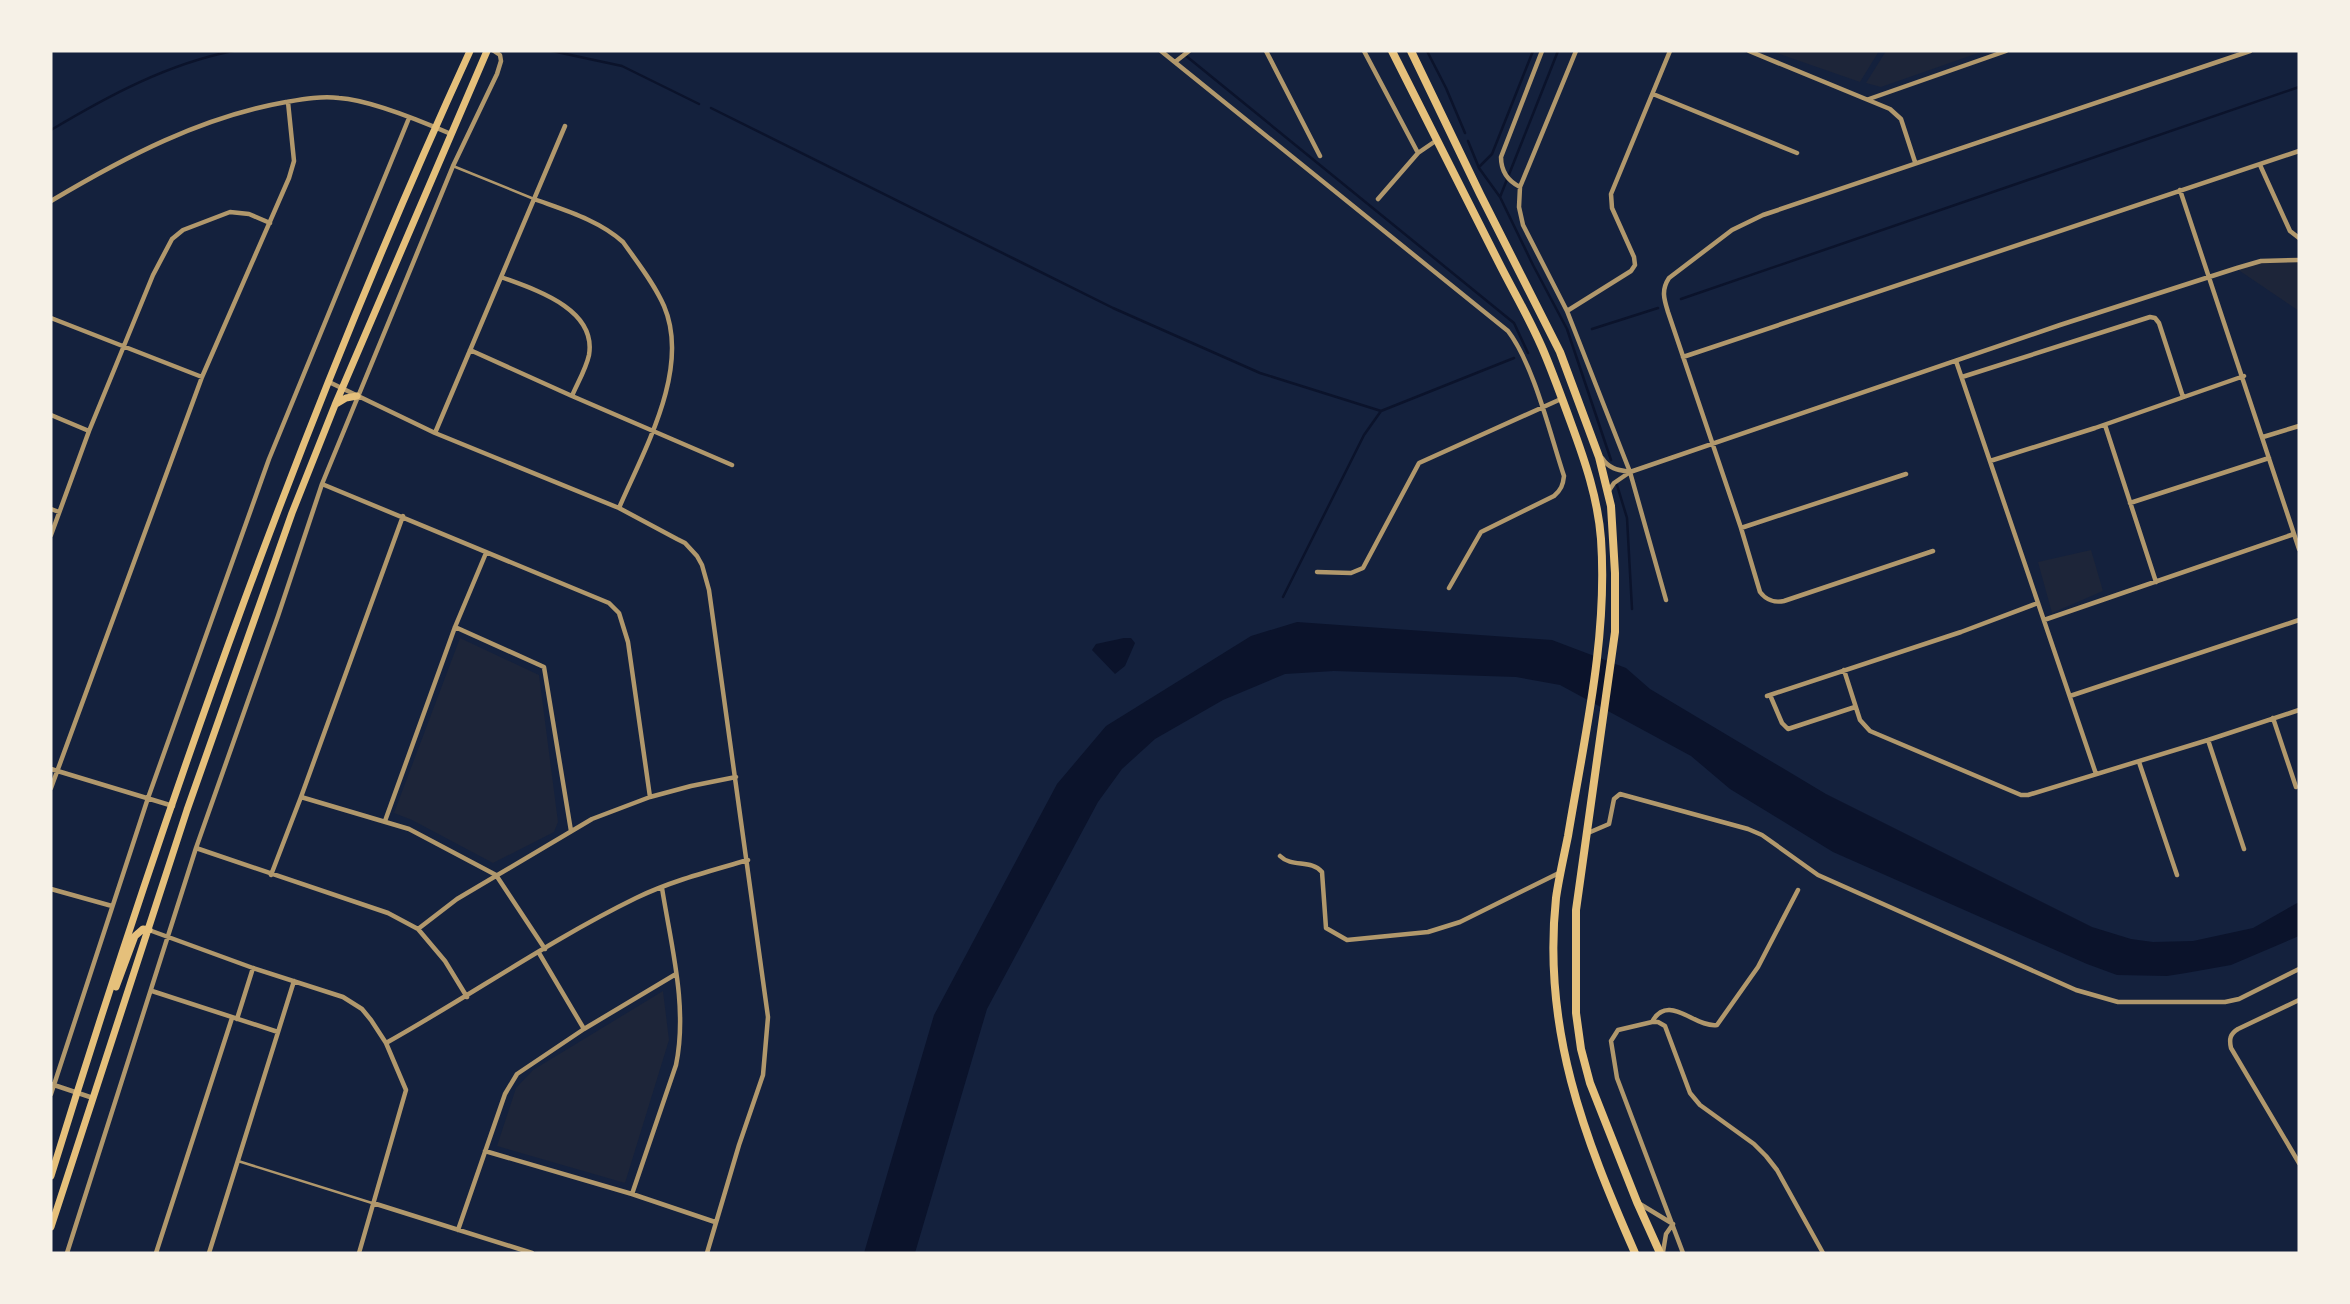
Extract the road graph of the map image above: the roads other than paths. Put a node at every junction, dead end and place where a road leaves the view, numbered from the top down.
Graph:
1 (470, 51) edge
2 (487, 51) edge
3 (494, 51) edge
4 (1161, 51) edge
5 (1189, 51) edge
6 (1266, 51) edge
7 (1364, 51) edge
8 (1392, 51) edge
9 (1411, 51) edge
10 (1542, 51) edge
11 (1576, 51) edge
12 (1670, 51) edge
13 (1749, 51) edge
14 (2006, 51) edge
15 (2250, 51) edge
16 (1755, 52) edge
17 (1989, 54) edge
18 (1175, 62) junction
19 (1653, 94) junction
20 (1869, 99) junction
21 (288, 102) junction
22 (409, 118) junction
23 (565, 126) dead end
24 (435, 127) junction
25 (450, 134) junction
26 (1437, 140) junction
27 (2299, 151) edge
28 (1418, 153) junction
29 (1797, 153) dead end
30 (1320, 156) dead end
31 (1915, 162) junction
32 (2260, 165) junction
33 (453, 166) junction
34 (1520, 187) junction
35 (2180, 190) junction
36 (1378, 199) dead end
37 (534, 200) junction
38 (51, 201) edge
39 (270, 223) junction
40 (2299, 238) edge
41 (2299, 260) edge
42 (501, 277) junction
43 (2211, 277) junction
44 (1567, 311) junction
45 (51, 318) edge
46 (124, 346) junction
47 (470, 350) junction
48 (1683, 357) junction
49 (1956, 362) junction
50 (2244, 376) junction
51 (202, 377) junction
52 (1962, 377) junction
53 (329, 382) junction
54 (342, 388) junction
55 (358, 396) junction
56 (572, 396) junction
57 (2183, 397) junction
58 (1562, 398) junction
59 (335, 404) junction
60 (1542, 409) junction
61 (51, 415) edge
62 (2105, 425) junction
63 (2299, 426) edge
64 (653, 429) junction
65 (89, 431) junction
66 (435, 433) junction
67 (2263, 437) junction
68 (1712, 444) junction
69 (1596, 448) junction
70 (2269, 458) junction
71 (1990, 461) junction
72 (732, 465) dead end
73 (1630, 472) junction
74 (1906, 474) dead end
75 (322, 484) junction
76 (1608, 492) junction
77 (2130, 503) junction
78 (619, 508) junction
79 (51, 509) edge
80 (59, 512) junction
81 (402, 516) junction
82 (1741, 528) junction
83 (2294, 534) junction
84 (51, 535) edge
85 (2299, 549) edge
86 (1933, 551) dead end
87 (486, 553) junction
88 (1317, 572) dead end
89 (2156, 582) junction
90 (1449, 588) dead end
91 (1666, 600) dead end
92 (2038, 603) junction
93 (2044, 620) junction
94 (2299, 620) edge
95 (455, 627) junction
96 (1844, 670) junction
97 (2070, 696) junction
98 (1855, 707) junction
99 (2299, 710) edge
100 (2273, 718) junction
101 (2208, 740) junction
102 (2139, 762) junction
103 (54, 770) edge
104 (2094, 775) junction
105 (736, 777) junction
106 (2297, 787) dead end
107 (51, 788) edge
108 (302, 797) junction
109 (650, 797) junction
110 (148, 799) junction
111 (173, 806) junction
112 (385, 821) junction
113 (570, 831) junction
114 (1588, 833) junction
115 (196, 848) junction
116 (2244, 849) dead end
117 (1280, 856) dead end
118 (748, 860) junction
119 (1562, 872) junction
120 (271, 875) junction
121 (2177, 875) dead end
122 (496, 876) junction
123 (662, 888) junction
124 (51, 889) edge
125 (1798, 890) dead end
126 (112, 906) junction
127 (418, 929) junction
128 (149, 930) junction
129 (169, 936) junction
130 (545, 949) junction
131 (539, 953) junction
132 (253, 968) junction
133 (2299, 969) edge
134 (676, 974) junction
135 (294, 981) junction
136 (152, 991) junction
137 (109, 996) junction
138 (467, 996) junction
139 (2299, 1000) edge
140 (235, 1018) junction
141 (1653, 1022) junction
142 (584, 1029) junction
143 (278, 1032) junction
144 (386, 1044) junction
145 (52, 1084) edge
146 (77, 1092) junction
147 (51, 1094) edge
148 (93, 1098) junction
149 (485, 1151) junction
150 (238, 1161) junction
151 (2299, 1163) edge
152 (51, 1176) edge
153 (632, 1194) junction
154 (1637, 1202) junction
155 (373, 1203) junction
156 (715, 1222) junction
157 (1672, 1224) junction
158 (51, 1227) edge
159 (458, 1230) junction
160 (67, 1253) edge
161 (156, 1253) edge
162 (209, 1253) edge
163 (359, 1253) edge
164 (532, 1253) edge
165 (707, 1253) edge
166 (1636, 1253) edge
167 (1661, 1253) edge
168 (1684, 1253) edge
169 (1823, 1253) edge

1 - 24 main road
2 - 25 main road
3 - 33 street
4 - 18 street
5 - 18 street
6 - 30 street
7 - 28 street
8 - 26 highway
9 - 69 highway
10 - 34 street
11 - 34 street
12 - 19 street
13 - 16 street
14 - 17 street
15 - 31 street
16 - 20 street
17 - 20 street
18 - 60 street
19 - 29 street
19 - 44 street
20 - 31 street
21 - 22 street
21 - 38 street
21 - 39 street
22 - 24 street
22 - 110 street
23 - 37 street
24 - 25 street
24 - 53 main road
25 - 54 main road
26 - 28 street
26 - 58 highway
27 - 32 street
28 - 36 street
31 - 48 street
32 - 35 street
32 - 40 street
33 - 37 lane
33 - 55 street
34 - 44 street
35 - 43 street
35 - 48 street
37 - 42 street
37 - 64 street
39 - 46 street
39 - 51 street
41 - 43 street
42 - 47 street
42 - 56 street
43 - 49 street
43 - 50 street
44 - 73 street
45 - 46 street
46 - 51 street
46 - 65 street
47 - 56 street
47 - 66 street
48 - 68 street
49 - 52 street
49 - 68 street
50 - 57 street
50 - 67 street
51 - 103 street
52 - 57 street
52 - 71 street
53 - 54 street
53 - 111 main road
54 - 55 street
54 - 59 main road
55 - 59 main road
55 - 66 street
55 - 75 street
56 - 64 street
57 - 62 street
58 - 60 street
58 - 119 highway
59 - 128 main road
60 - 88 street
60 - 90 street
61 - 65 street
62 - 71 street
62 - 77 street
63 - 67 street
64 - 72 street
64 - 78 street
65 - 80 street
66 - 78 street
67 - 70 street
68 - 73 street
68 - 82 street
69 - 73 street
69 - 76 highway
70 - 77 street
70 - 83 street
71 - 92 street
73 - 76 street
73 - 91 street
74 - 82 street
75 - 81 street
75 - 115 street
76 - 114 highway
77 - 89 street
78 - 105 street
79 - 80 street
80 - 84 street
81 - 87 street
81 - 108 street
82 - 86 street
83 - 85 street
83 - 89 street
87 - 95 street
87 - 109 street
89 - 93 street
92 - 93 street
92 - 96 street
93 - 97 street
94 - 97 street
95 - 112 street
95 - 113 street
96 - 98 street
96 - 98 street
97 - 104 street
98 - 104 street
99 - 100 street
100 - 101 street
100 - 106 street
101 - 102 street
101 - 116 street
102 - 104 street
102 - 121 street
103 - 107 street
103 - 110 street
105 - 109 street
105 - 118 street
108 - 112 street
108 - 120 street
109 - 113 street
110 - 111 street
110 - 126 street
111 - 137 main road
112 - 122 street
113 - 122 street
114 - 133 street
114 - 154 highway
115 - 120 street
115 - 129 street
117 - 119 street
118 - 123 street
118 - 156 street
119 - 166 highway
120 - 127 street
122 - 127 street
122 - 130 street
123 - 130 street
123 - 134 street
124 - 126 street
125 - 141 street
126 - 145 street
127 - 138 street
128 - 129 street
128 - 137 main road
128 - 148 main road
129 - 132 street
129 - 136 street
130 - 131 street
131 - 138 street
131 - 142 street
132 - 135 street
132 - 140 street
134 - 142 street
134 - 153 street
135 - 143 street
135 - 144 street
136 - 140 street
136 - 160 street
137 - 146 main road
138 - 144 street
139 - 151 street
140 - 143 street
140 - 161 street
141 - 157 street
141 - 169 street
142 - 149 street
143 - 150 street
144 - 155 street
145 - 146 street
145 - 147 street
146 - 148 street
146 - 152 main road
148 - 158 main road
149 - 153 street
149 - 159 street
150 - 155 lane
150 - 162 street
153 - 156 street
154 - 157 street
154 - 167 highway
155 - 159 street
155 - 163 street
156 - 165 street
157 - 167 street
157 - 168 street
159 - 164 street

